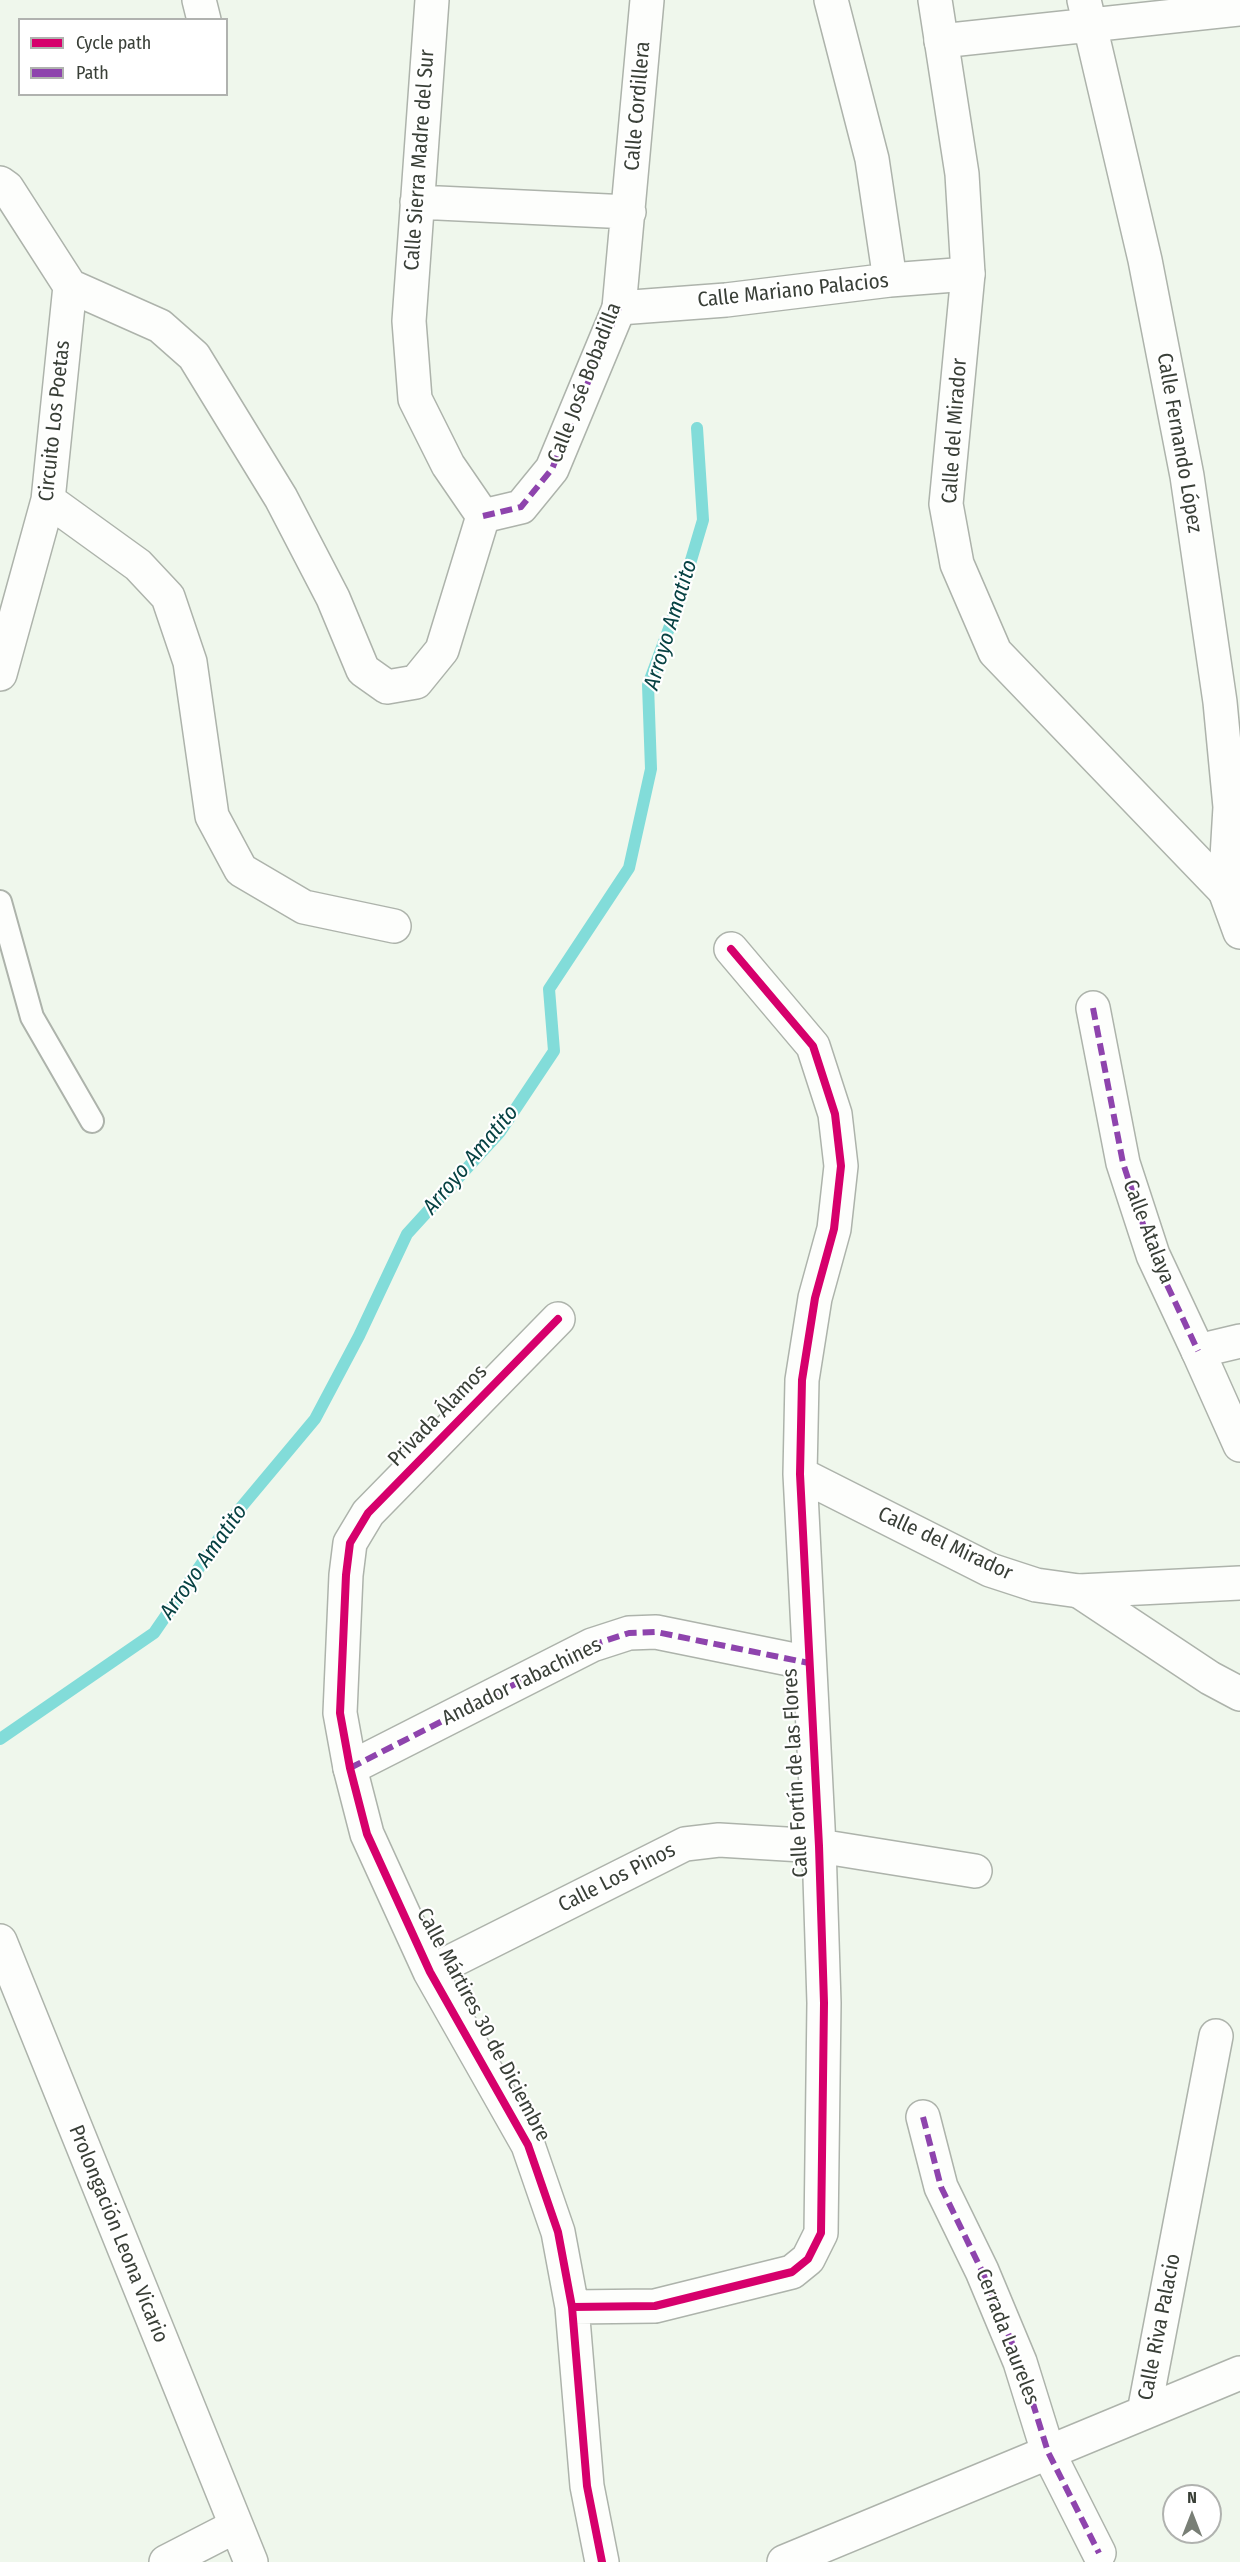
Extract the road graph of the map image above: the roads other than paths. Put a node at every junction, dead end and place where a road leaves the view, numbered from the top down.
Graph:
1 (199, 0) edge
2 (432, 0) edge
3 (647, 0) edge
4 (831, 0) edge
5 (935, 0) edge
6 (1240, 9) edge
7 (1088, 12) edge
8 (204, 18) edge
9 (942, 41) junction
10 (0, 183) edge
11 (417, 202) junction
12 (629, 212) junction
13 (968, 274) junction
14 (890, 280) junction
15 (70, 286) junction
16 (619, 308) junction
17 (48, 500) junction
18 (483, 516) junction
19 (0, 674) edge
20 (1233, 895) edge
21 (0, 902) edge
22 (394, 926) dead end
23 (1240, 932) edge
24 (732, 949) dead end
25 (1093, 1008) dead end
26 (92, 1121) dead end
27 (558, 1319) dead end
28 (1240, 1341) edge
29 (1198, 1351) junction
30 (1240, 1445) edge
31 (800, 1474) junction
32 (350, 1543) joint
33 (1240, 1583) edge
34 (1079, 1591) junction
35 (809, 1663) junction
36 (1240, 1694) edge
37 (350, 1768) junction
38 (819, 1846) junction
39 (975, 1871) dead end
40 (0, 1941) edge
41 (430, 1972) junction
42 (1216, 2036) dead end
43 (923, 2117) dead end
44 (572, 2307) junction
45 (1240, 2373) edge
46 (1144, 2412) junction
47 (1048, 2452) junction
48 (236, 2526) junction
49 (1099, 2553) dead end
50 (166, 2562) edge
51 (251, 2562) edge
52 (602, 2562) edge
53 (784, 2562) edge

1 - 8 street
2 - 11 street, Calle Sierra Madre del Sur
3 - 12 street, Calle Cordillera
4 - 14 street
5 - 9 street, Calle del Mirador
6 - 7 street
7 - 9 street
7 - 20 street, Calle Fernando López
9 - 13 street, Calle del Mirador
10 - 15 street
11 - 12 street
11 - 18 street, Calle Sierra Madre del Sur
12 - 16 street, Calle José Bobadilla
13 - 14 street, Calle Mariano Palacios
13 - 20 street, Calle del Mirador
14 - 16 street, Calle Mariano Palacios
15 - 17 street, Circuito Los Poetas
15 - 18 street
16 - 18 street, Calle José Bobadilla
17 - 19 street, Circuito Los Poetas
17 - 22 street
20 - 23 street
21 - 26 lane
24 - 31 street, Calle Fortín de las Flores
25 - 29 street, Calle Atalaya
27 - 32 street, Privada Álamos
28 - 29 street
29 - 30 street, Calle Atalaya
31 - 34 street, Calle del Mirador
31 - 35 street, Calle Fortín de las Flores
32 - 37 street, Calle Mártires 30 de Diciembre
33 - 34 street, Calle del Mirador
34 - 36 street
35 - 37 street, Andador Tabachines
35 - 38 street, Calle Fortín de las Flores
37 - 41 street, Calle Mártires 30 de Diciembre
38 - 39 street
38 - 41 street, Calle Los Pinos
38 - 44 street, Calle Fortín de las Flores
40 - 48 street, Prolongación Leona Vicario
41 - 44 street, Calle Mártires 30 de Diciembre
42 - 46 street, Calle Riva Palacio
43 - 47 street, Cerrada Laureles
44 - 52 street, Calle Mártires 30 de Diciembre
45 - 46 street
46 - 47 street, Calle Riva Palacio
47 - 49 street, Cerrada Laureles
47 - 53 street, Calle Riva Palacio
48 - 50 street
48 - 51 street, Prolongación Leona Vicario

